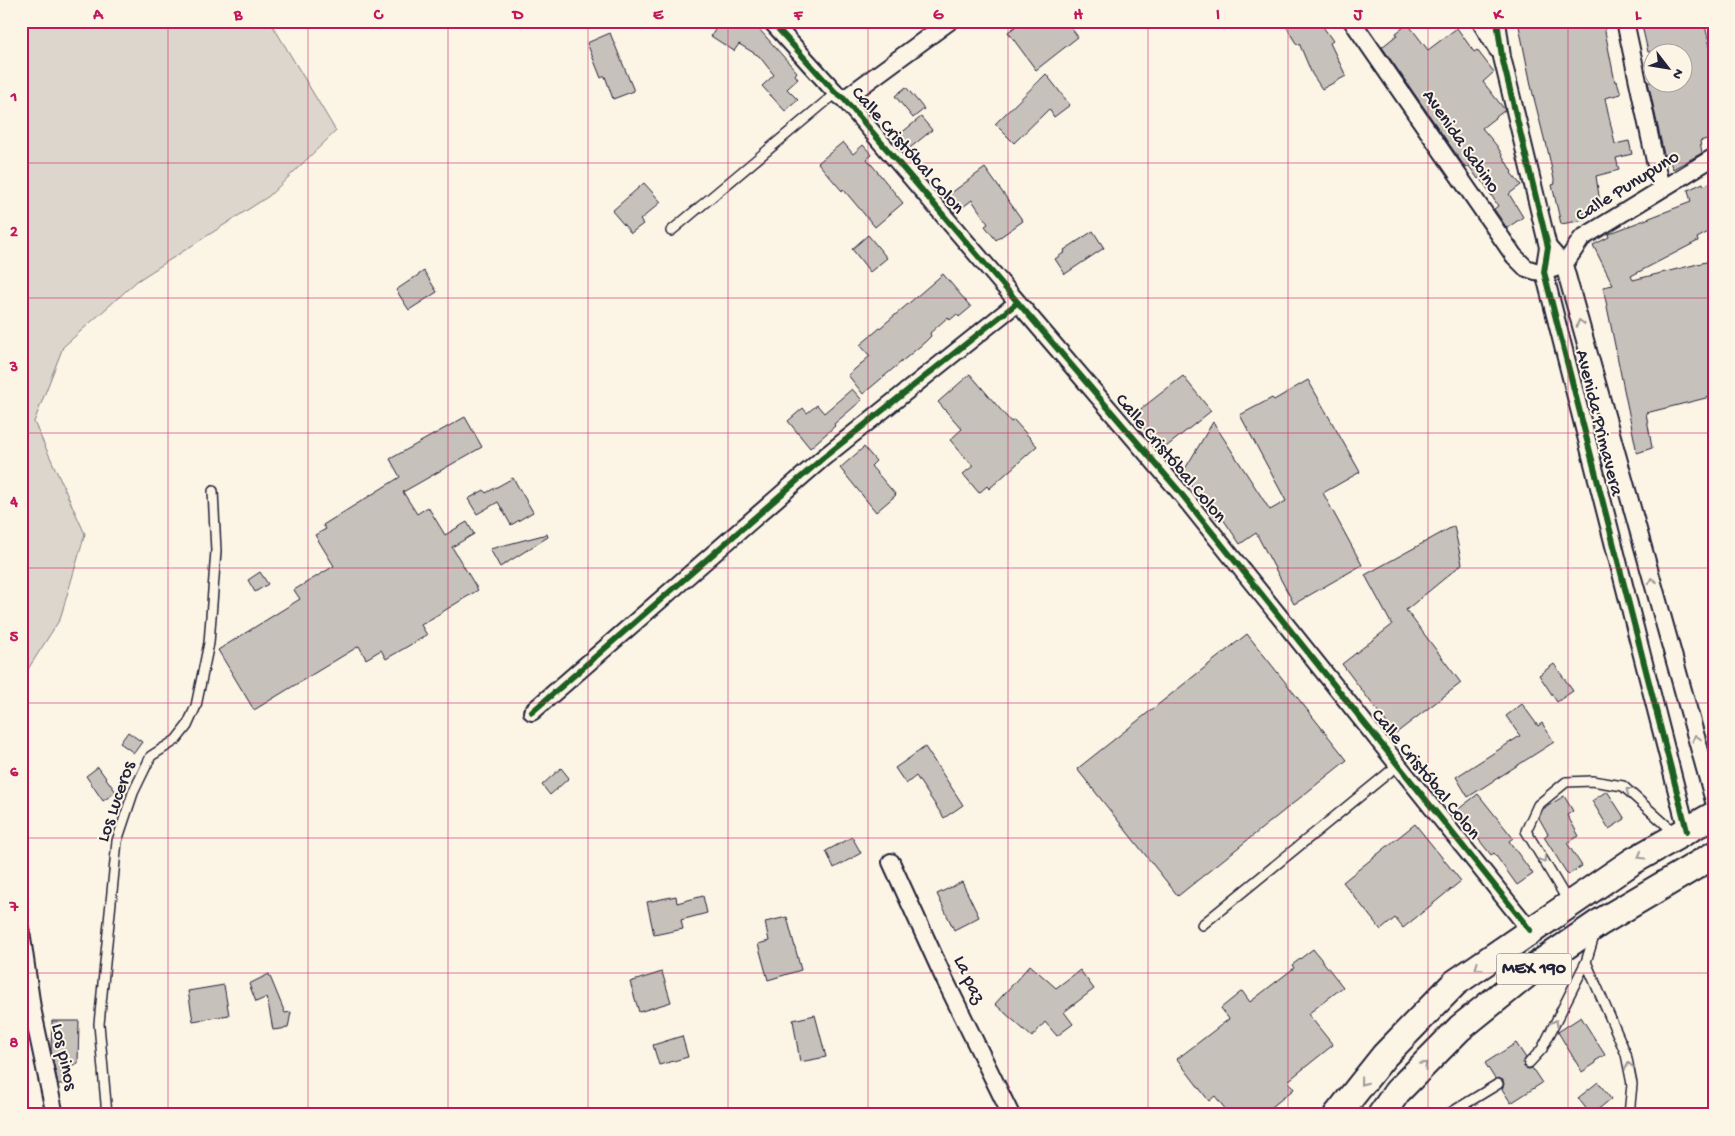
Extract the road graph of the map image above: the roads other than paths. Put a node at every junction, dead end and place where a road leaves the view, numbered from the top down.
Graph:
1 (771, 21) edge
2 (950, 21) edge
3 (1352, 21) edge
4 (1480, 21) edge
5 (1497, 21) edge
6 (1625, 21) edge
7 (1502, 57) junction
8 (840, 96) junction
9 (1714, 157) edge
10 (1661, 189) junction
11 (671, 231) dead end
12 (1548, 247) junction
13 (1564, 265) junction
14 (1544, 272) junction
15 (1017, 303) junction
16 (212, 491) dead end
17 (532, 712) dead end
18 (1398, 765) junction
19 (1714, 801) edge
20 (1714, 815) edge
21 (1682, 833) junction
22 (1714, 855) edge
23 (891, 862) dead end
24 (1570, 904) junction
25 (1598, 923) junction
26 (1202, 925) dead end
27 (1530, 930) junction
28 (21, 931) edge
29 (1586, 962) junction
30 (1529, 1064) dead end
31 (1498, 1084) dead end
32 (55, 1115) edge
33 (107, 1115) edge
34 (1011, 1115) edge
35 (1337, 1115) edge
36 (1381, 1115) edge
37 (1448, 1115) edge
38 (1629, 1115) edge

1 - 8 street, Calle Cristóbal Colon
2 - 8 street
3 - 14 street, Avenida Sabino
4 - 7 street
5 - 7 street, Avenida Primavera
6 - 10 street
7 - 12 street, Avenida Primavera
8 - 11 lane
8 - 15 street, Calle Cristóbal Colon
9 - 10 street, Calle Punupuno
10 - 13 street, Calle Punupuno
12 - 13 street, Avenida Primavera
12 - 14 street, Avenida Primavera
13 - 14 street
19 -> 13 street, Avenida Primavera
14 - 21 street, Avenida Primavera
15 - 17 street
15 - 18 street, Calle Cristóbal Colon
16 - 33 lane, Los Luceros
18 - 26 lane
18 - 27 street, Calle Cristóbal Colon
20 - 21 main road, MEX 190
21 -> 24 main road, MEX 190
21 -> 24 lane
22 - 25 main road, MEX 190
23 - 34 street, La paz
24 - 27 main road, MEX 190
25 - 29 lane
36 -> 25 main road, MEX 190
27 -> 35 main road, MEX 190
28 - 32 street, Los pinos
30 -> 29 lane
38 -> 29 lane
31 - 37 lane

